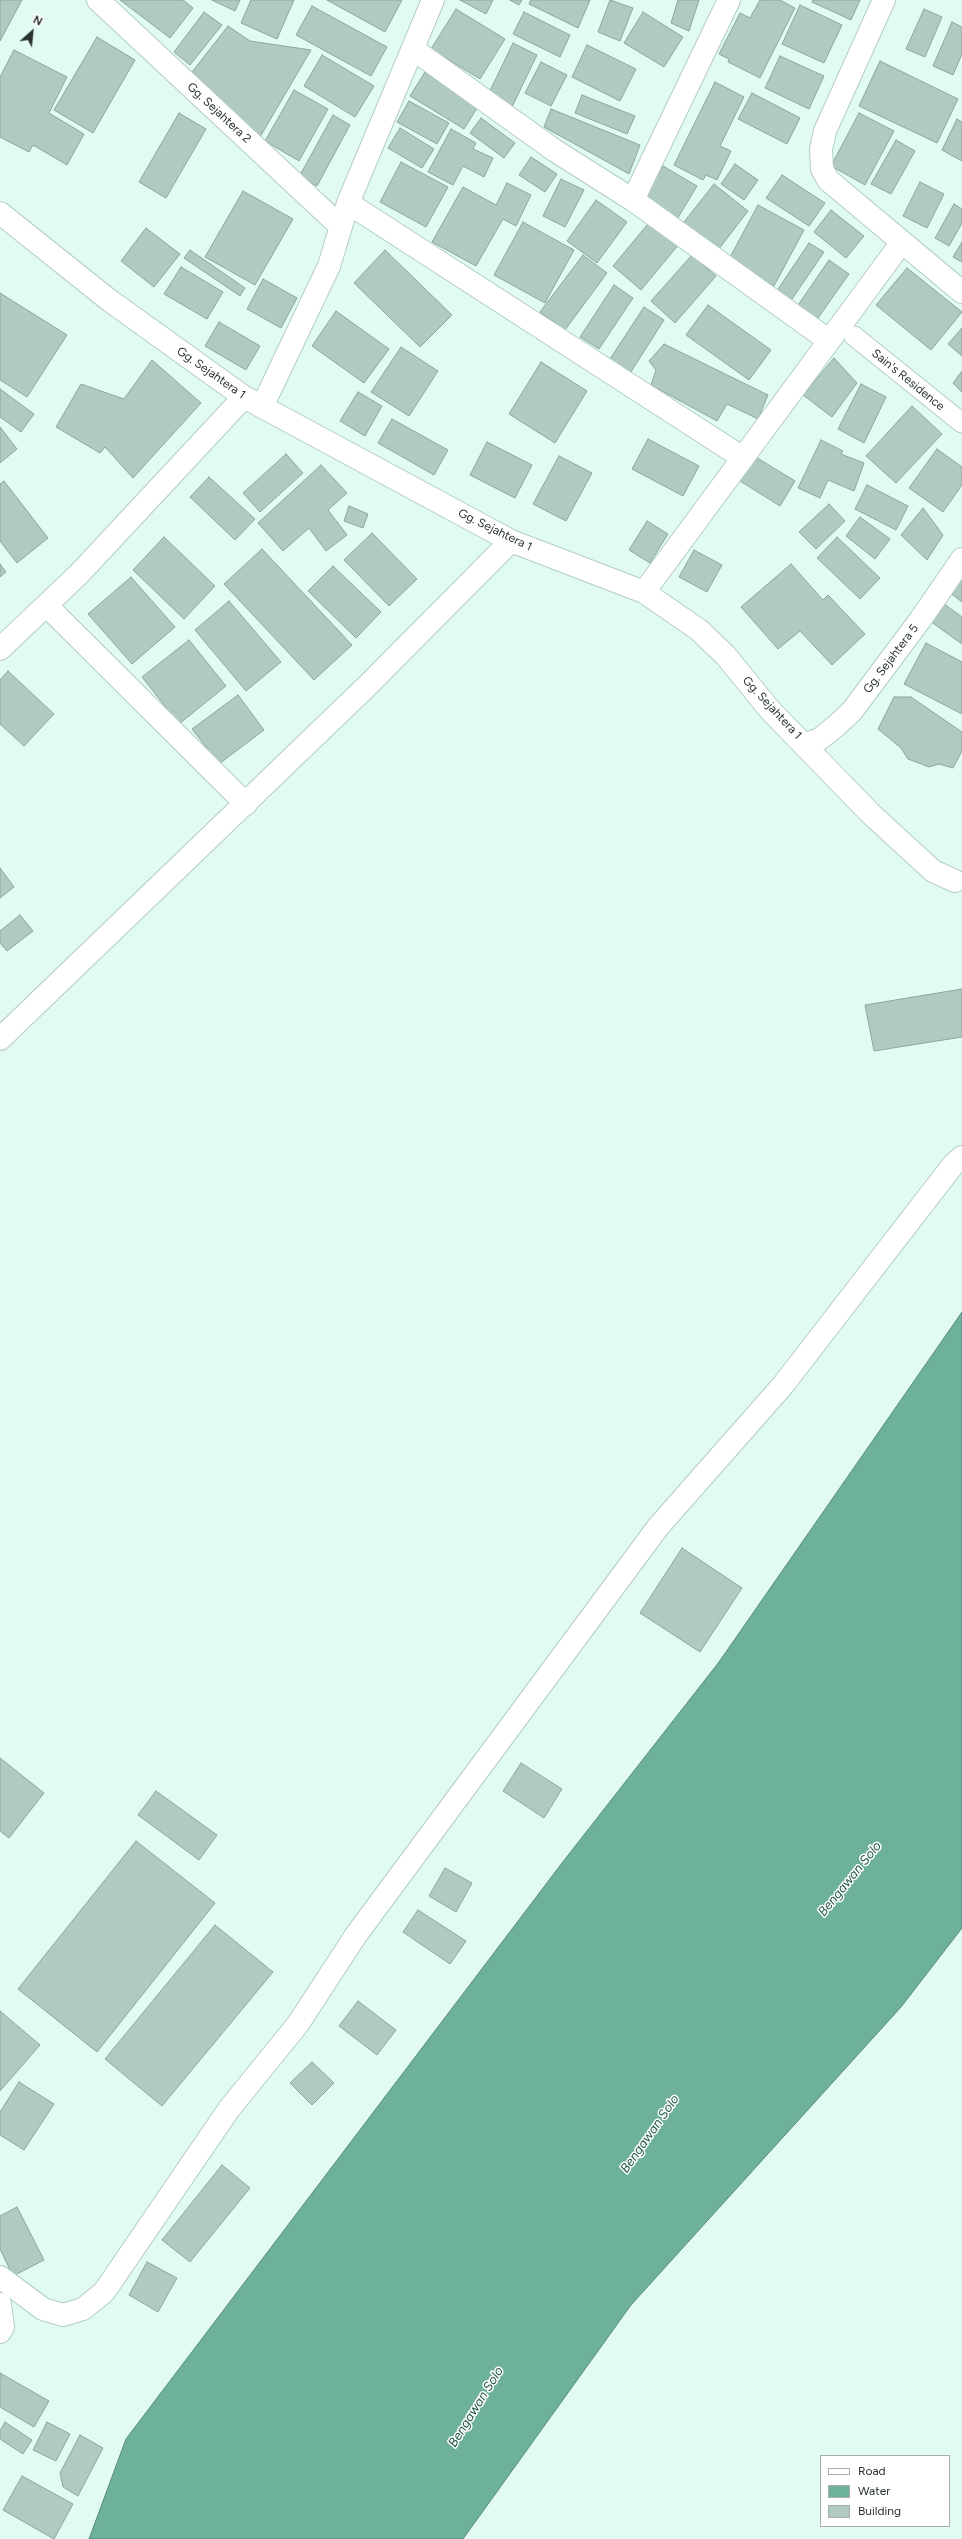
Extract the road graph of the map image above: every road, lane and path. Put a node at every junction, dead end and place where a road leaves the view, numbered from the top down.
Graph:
1 (98, 0) edge
2 (433, 0) edge
3 (729, 0) edge
4 (884, 0) edge
5 (413, 49) junction
6 (633, 200) junction
7 (348, 203) junction
8 (0, 213) edge
9 (340, 226) junction
10 (902, 242) junction
11 (962, 292) edge
12 (854, 336) dead end
13 (828, 340) junction
14 (253, 402) junction
15 (962, 423) edge
16 (743, 458) junction
17 (511, 541) junction
18 (962, 559) edge
19 (644, 592) junction
20 (47, 606) junction
21 (0, 649) edge
22 (806, 744) junction
23 (246, 804) junction
24 (955, 881) dead end
25 (0, 1039) edge
26 (962, 1157) edge
27 (0, 2277) edge
28 (0, 2304) edge
29 (0, 2332) edge

1 - 9 street, Gg. Sejahtera 2
2 - 5 street
3 - 6 street
4 - 10 street
5 - 6 street
5 - 7 street
6 - 13 street
7 - 9 street
7 - 16 street
8 - 14 street, Gg. Sejahtera 1
9 - 14 street
10 - 11 street
10 - 13 street
12 - 15 lane, Sain's Residence
13 - 16 street
14 - 17 street, Gg. Sejahtera 1
14 - 20 street
16 - 19 street
17 - 19 street, Gg. Sejahtera 1
17 - 23 street
18 - 22 street, Gg. Sejahtera 5
19 - 22 street, Gg. Sejahtera 1
20 - 21 street
20 - 23 street
22 - 24 street, Gg. Sejahtera 1
23 - 25 street
26 - 27 street
28 - 29 street

